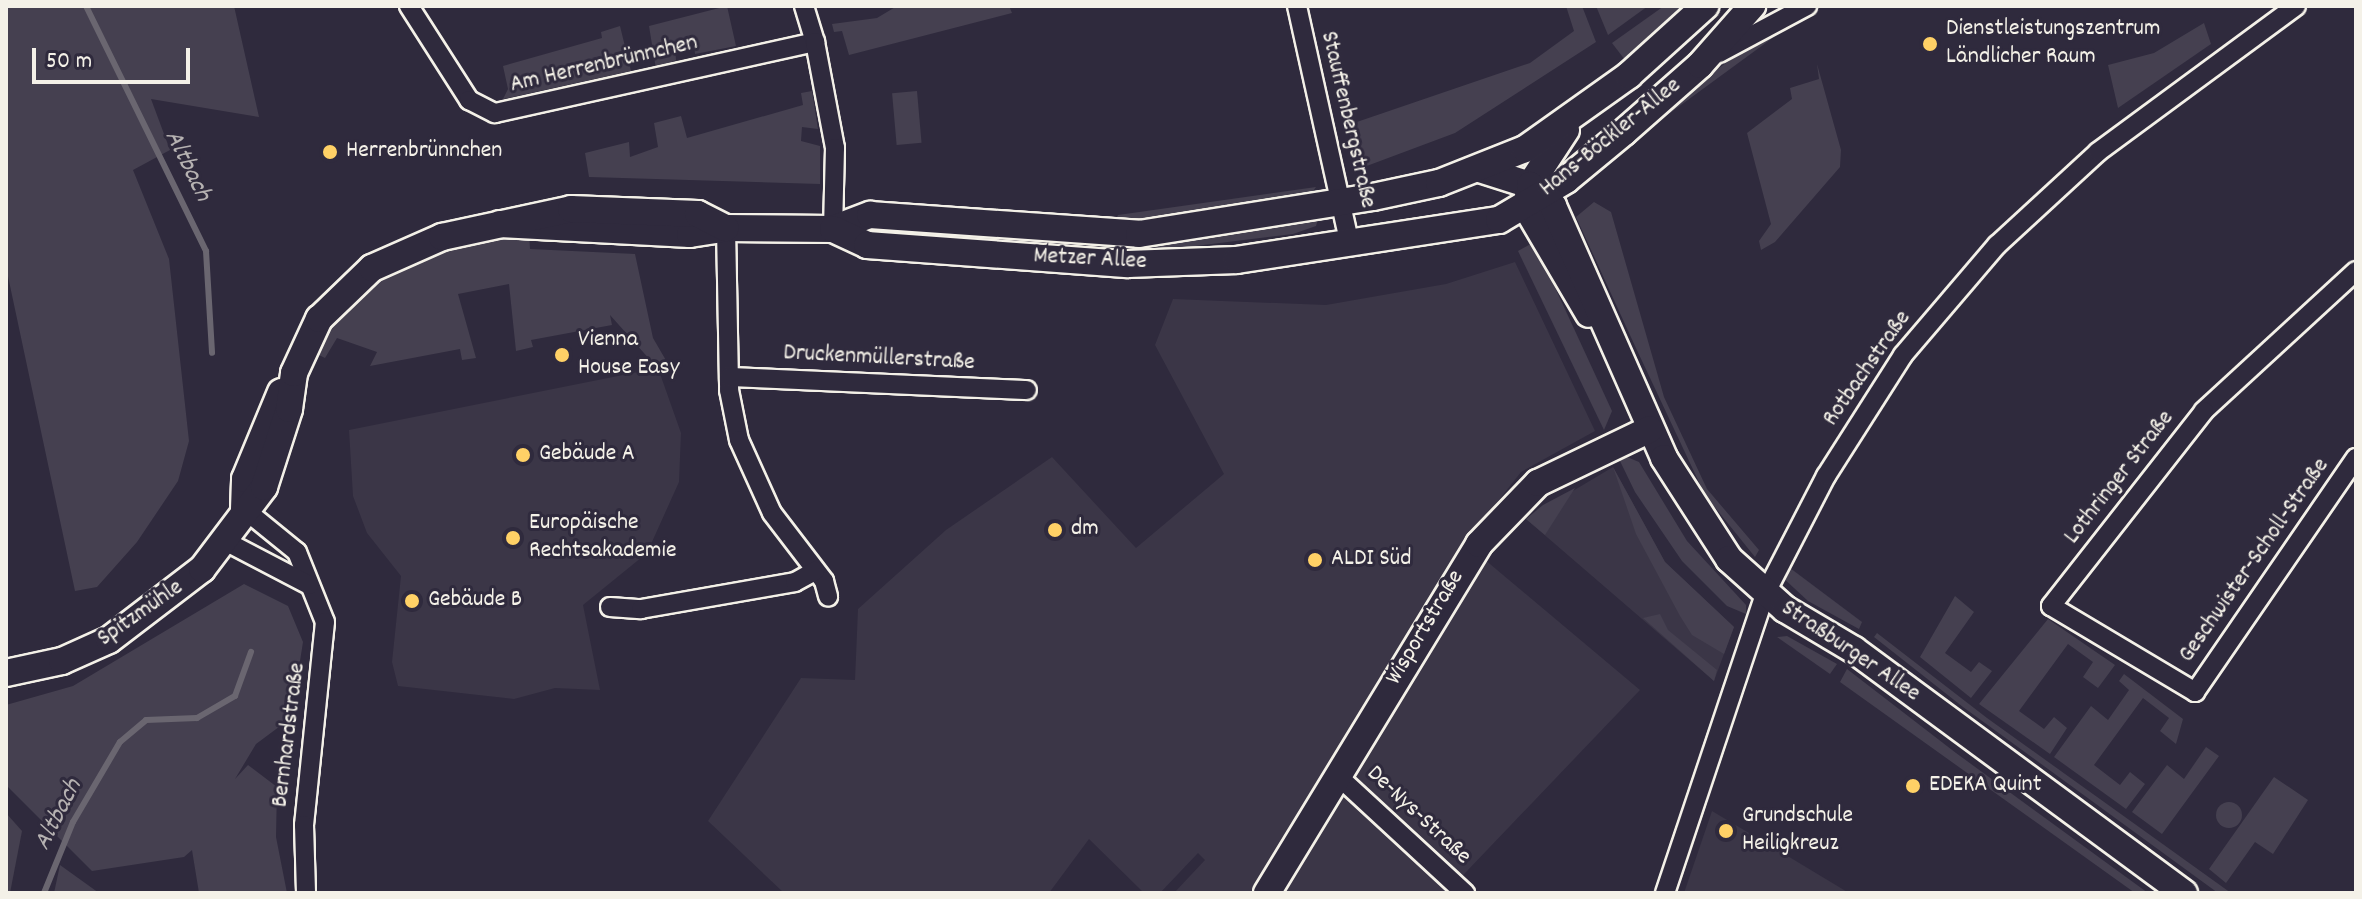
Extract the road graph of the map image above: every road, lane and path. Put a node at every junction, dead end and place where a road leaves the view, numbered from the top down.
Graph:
1 (409, 6) edge
2 (804, 6) edge
3 (1297, 6) edge
4 (1705, 6) edge
5 (1752, 6) edge
6 (1807, 6) edge
7 (2296, 6) edge
8 (815, 42) junction
9 (1700, 65) junction
10 (1580, 113) junction
11 (1480, 169) junction
12 (1533, 196) junction
13 (1342, 202) junction
14 (726, 228) junction
15 (833, 229) junction
16 (1350, 245) junction
17 (2356, 271) edge
18 (729, 377) junction
19 (1027, 390) dead end
20 (1650, 429) junction
21 (2356, 458) edge
22 (244, 509) junction
23 (225, 541) junction
24 (815, 571) junction
25 (309, 585) junction
26 (1765, 594) junction
27 (828, 596) dead end
28 (610, 607) dead end
29 (6, 673) edge
30 (2195, 692) joint
31 (1338, 776) junction
32 (306, 893) edge
33 (1267, 893) edge
34 (1465, 893) edge
35 (1665, 893) edge
36 (2184, 893) edge

1 - 8 street, Am Herrenbrünnchen
2 - 8 street
3 - 13 street, Stauffenbergstraße
4 - 10 street, Hans-Böckler-Allee
5 - 9 street, Hans-Böckler-Allee
6 - 9 street
7 - 26 street, Rotbachstraße
8 - 15 street
9 - 12 street, Hans-Böckler-Allee
10 - 11 street, Hans-Böckler-Allee
10 - 12 street
11 - 12 street
11 - 13 street, Hans-Böckler-Allee
12 - 16 street, Hans-Böckler-Allee
12 - 20 street, Straßburger Allee
13 - 15 street, Metzer Allee
13 - 16 street, Stauffenbergstraße
14 - 15 street, Metzer Allee
14 - 18 street
14 - 22 street, Metzer Allee
15 - 16 street, Metzer Allee
17 - 30 street, Lothringer Straße
18 - 19 street, Druckenmüllerstraße
18 - 24 street
20 - 26 street, Straßburger Allee
20 - 31 street, Wisportstraße
21 - 30 street, Geschwister-Scholl-Straße
22 - 23 street, Spitzmühle
22 - 25 street, Bernhardstraße
23 - 25 street
23 - 29 street, Spitzmühle
24 - 27 street
24 - 28 street
25 - 32 street, Bernhardstraße
26 - 35 street, Rotbachstraße
26 - 36 street, Straßburger Allee
31 - 33 street, Wisportstraße
31 - 34 street, De-Nys-Straße

